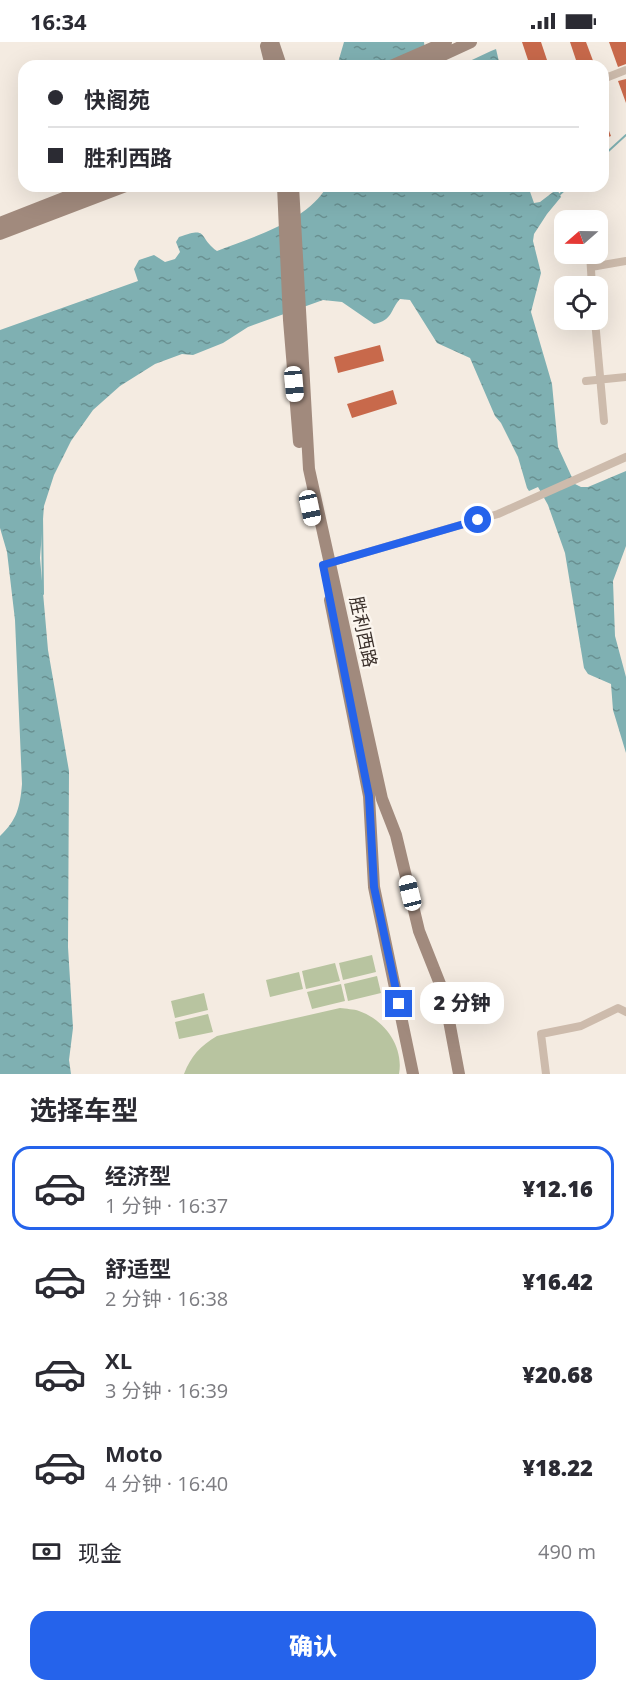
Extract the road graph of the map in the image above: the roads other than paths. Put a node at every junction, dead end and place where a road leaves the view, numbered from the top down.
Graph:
1 (265, 42) edge
2 (273, 42) edge
3 (471, 42) edge
4 (448, 47) edge
5 (270, 60) edge
6 (279, 60) edge
7 (409, 60) edge
8 (428, 60) edge
9 (626, 70) edge
10 (609, 77) edge
11 (79, 192) edge
12 (110, 192) edge
13 (284, 192) edge
14 (292, 192) edge
15 (289, 210) junction
16 (0, 223) edge
17 (0, 234) edge
18 (626, 261) edge
19 (591, 264) edge
20 (591, 267) junction
21 (591, 276) edge
22 (596, 330) edge
23 (626, 377) edge
24 (599, 379) junction
25 (586, 381) dead end
26 (604, 421) dead end
27 (626, 457) edge
28 (326, 564) junction
29 (623, 1009) edge
30 (413, 1074) edge
31 (459, 1074) edge
32 (546, 1074) edge

1 - 5 main road
2 - 6 main road
3 - 4 main road
4 - 7 main road
4 - 8 main road
9 - 10 street
11 - 16 main road
12 - 17 main road
13 - 15 main road, 胜利西路
14 - 15 main road, 胜利西路
15 - 28 main road, 胜利西路
18 - 20 street
19 - 20 street
20 - 21 street
22 - 24 street
23 - 24 street
24 - 25 street
24 - 26 street
27 - 28 street
28 - 30 main road, 胜利西路
28 - 31 main road, 胜利西路
29 - 32 street

